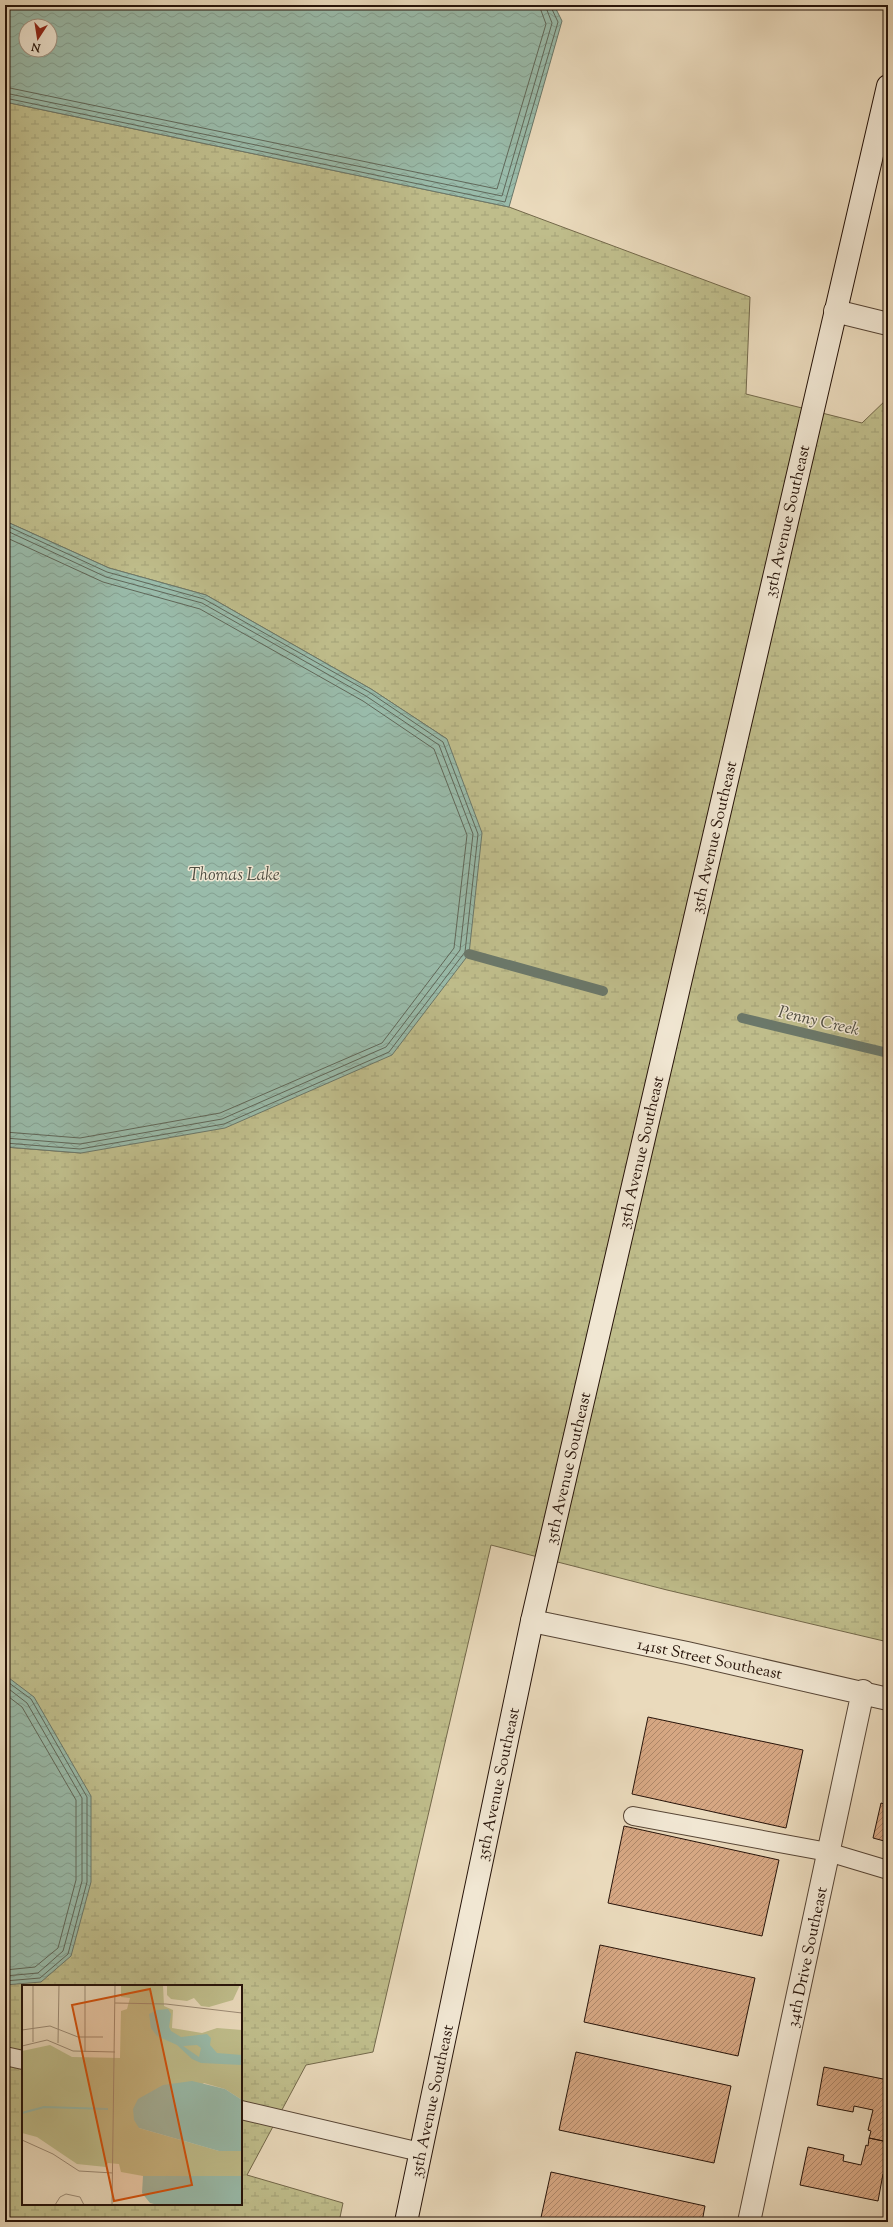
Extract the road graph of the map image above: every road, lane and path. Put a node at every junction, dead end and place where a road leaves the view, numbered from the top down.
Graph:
1 (888, 86) edge
2 (835, 311) junction
3 (888, 324) edge
4 (532, 1621) junction
5 (863, 1691) junction
6 (888, 1699) edge
7 (633, 1816) dead end
8 (828, 1852) junction
9 (888, 1870) edge
10 (5, 2056) edge
11 (22, 2060) edge
12 (242, 2110) edge
13 (420, 2152) junction
14 (406, 2222) edge
15 (749, 2222) edge

1 - 2 street, 35th Avenue Southeast
2 - 3 street
2 - 4 street, 35th Avenue Southeast
4 - 5 street, 141st Street Southeast
4 - 13 street, 35th Avenue Southeast
5 - 6 street, 141st Street Southeast
5 - 8 street, 34th Drive Southeast
7 - 8 lane
8 - 9 lane
8 - 15 street, 34th Drive Southeast
10 - 11 lane
12 - 13 lane
13 - 14 street, 35th Avenue Southeast

